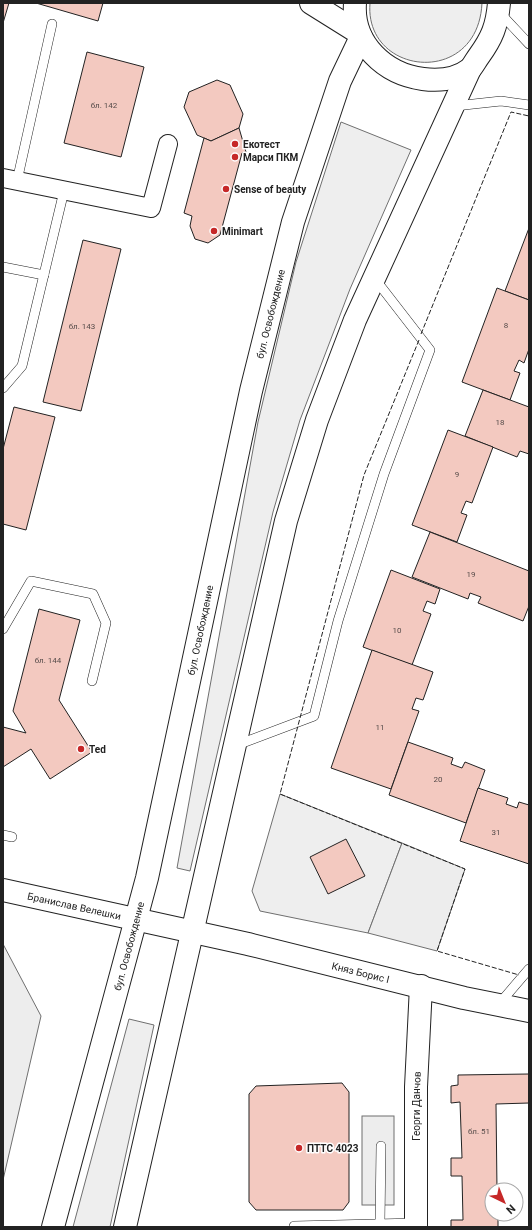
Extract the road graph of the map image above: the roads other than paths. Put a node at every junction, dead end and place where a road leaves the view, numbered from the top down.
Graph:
1 (311, 3) edge
2 (355, 3) edge
3 (498, 7) edge
4 (52, 24) dead end
5 (360, 35) junction
6 (529, 44) edge
7 (470, 69) junction
8 (529, 104) edge
9 (453, 106) junction
10 (168, 144) dead end
11 (10, 180) edge
12 (64, 191) junction
13 (3, 266) edge
14 (44, 275) junction
15 (374, 278) junction
16 (3, 388) edge
17 (3, 626) edge
18 (92, 681) dead end
19 (234, 746) junction
20 (3, 890) edge
21 (136, 920) junction
22 (192, 932) junction
23 (529, 969) edge
24 (421, 986) junction
25 (499, 1004) junction
26 (527, 1006) edge
27 (381, 1146) dead end
28 (380, 1223) junction
29 (416, 1225) edge
30 (294, 1226) edge
31 (53, 1227) edge
32 (125, 1227) edge

1 - 5 main road
2 - 5 main road
3 - 6 lane
3 - 7 main road
4 - 11 lane
5 - 7 main road
5 - 21 main road, бул. Освобождение
7 - 9 main road
8 - 9 lane
9 - 15 main road
10 - 12 street
11 - 12 street
12 - 14 lane
13 - 14 lane
14 - 16 lane
15 - 19 main road
15 - 19 lane
17 - 18 lane
19 - 22 main road
20 - 21 main road, Бранислав Велешки
21 - 22 main road, Бранислав Велешки
21 - 31 main road, бул. Освобождение
22 - 24 main road, Княз Борис I
22 - 32 main road
23 - 25 lane
24 - 25 main road, Княз Борис I
24 - 29 main road, Георги Данчов
25 - 26 main road, Княз Борис I
27 - 28 lane
28 - 29 lane
28 - 30 lane

